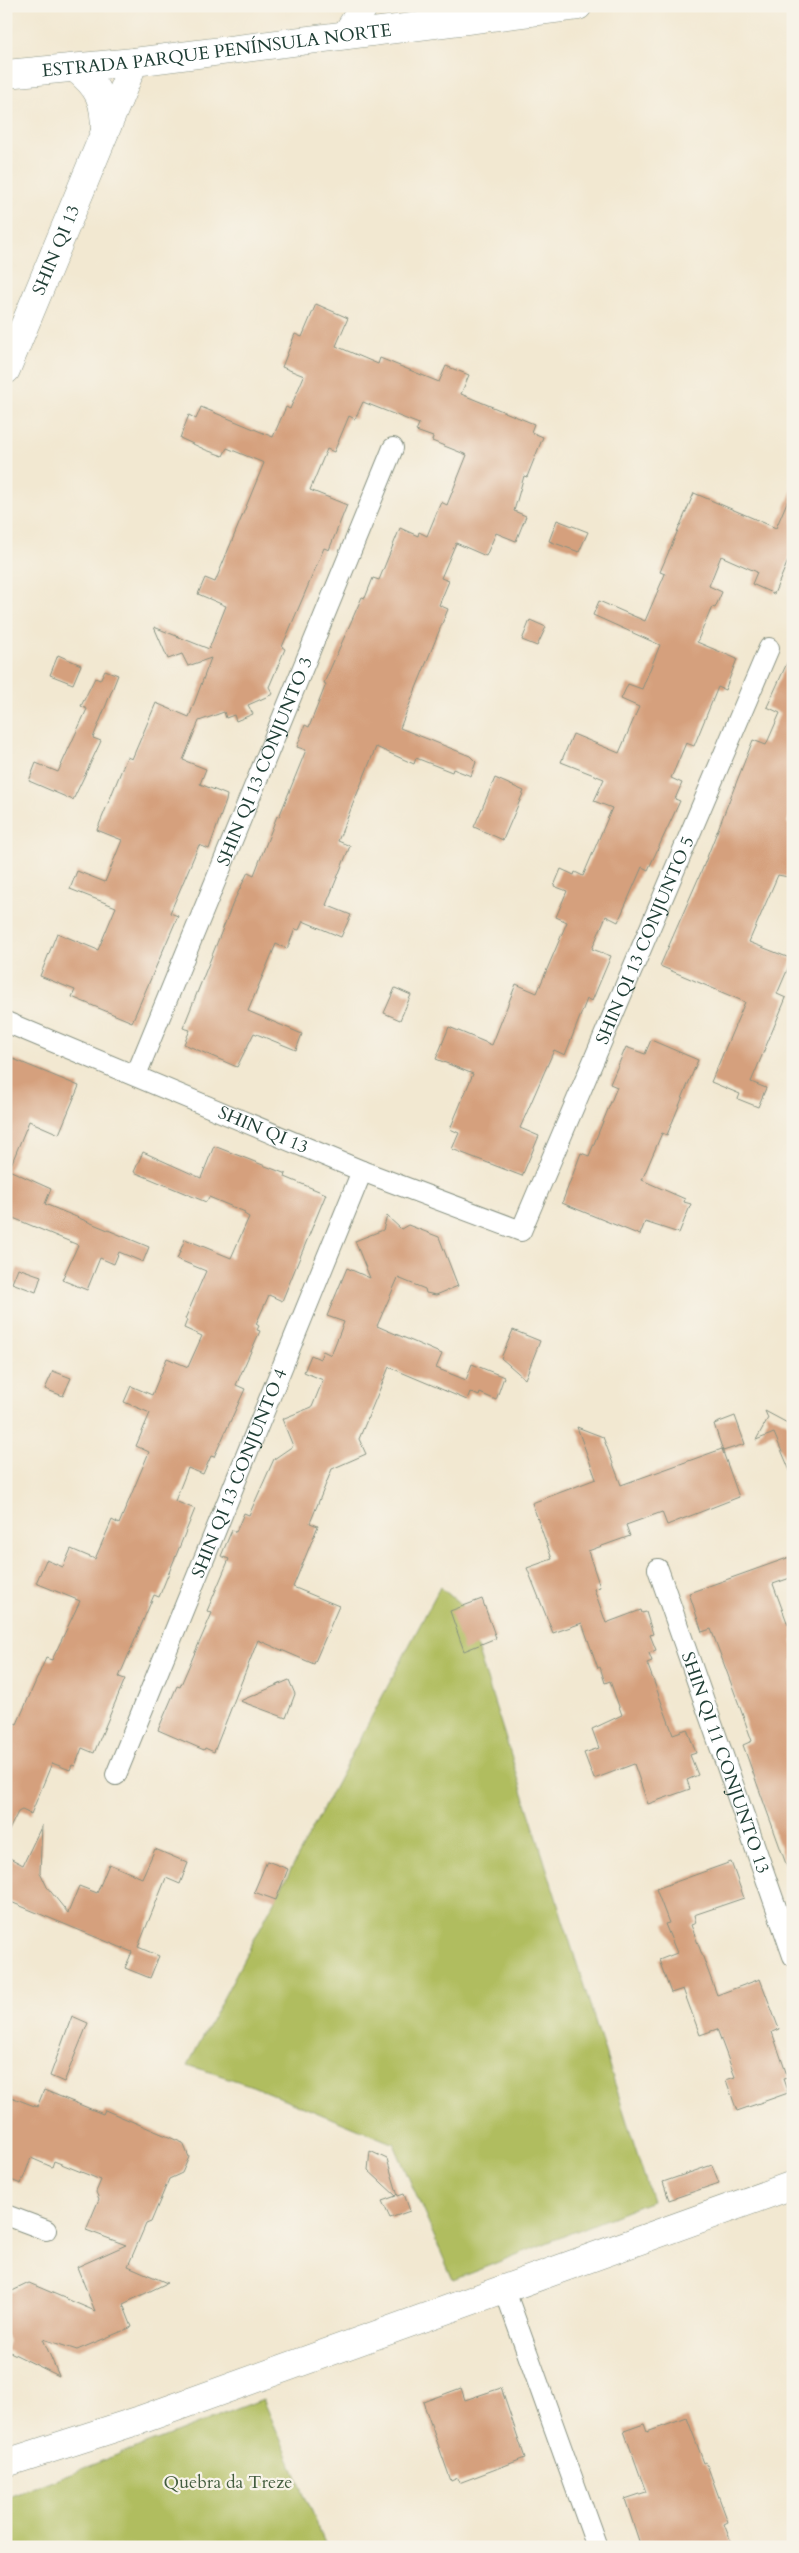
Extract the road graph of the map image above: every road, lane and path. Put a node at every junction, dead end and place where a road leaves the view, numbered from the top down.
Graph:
1 (364, 6) edge
2 (578, 6) edge
3 (346, 35) junction
4 (134, 62) junction
5 (75, 68) junction
6 (6, 74) edge
7 (105, 131) junction
8 (6, 370) edge
9 (393, 448) dead end
10 (769, 648) dead end
11 (6, 1022) edge
12 (136, 1075) junction
13 (362, 1170) junction
14 (521, 1230) joint
15 (658, 1570) dead end
16 (116, 1775) dead end
17 (793, 1956) edge
18 (793, 2185) edge
19 (6, 2215) edge
20 (46, 2230) dead end
21 (504, 2288) junction
22 (6, 2463) edge
23 (598, 2547) edge

1 - 3 street
2 - 3 street, ESTRADA PARQUE PENÍNSULA NORTE
3 - 4 street, ESTRADA PARQUE PENÍNSULA NORTE
4 - 5 street, ESTRADA PARQUE PENÍNSULA NORTE
4 - 7 street, SHIN QI 13
5 - 6 street, ESTRADA PARQUE PENÍNSULA NORTE
5 - 7 street, SHIN QI 13
7 - 8 street, SHIN QI 13
9 - 12 street, SHIN QI 13 CONJUNTO 3
10 - 14 street, SHIN QI 13 CONJUNTO 5
11 - 12 street, SHIN QI 13
12 - 13 street, SHIN QI 13
13 - 14 street, SHIN QI 13
13 - 16 street, SHIN QI 13 CONJUNTO 4
15 - 17 street, SHIN QI 11 CONJUNTO 13
18 - 21 street
19 - 20 street
21 - 22 street
21 - 23 street

